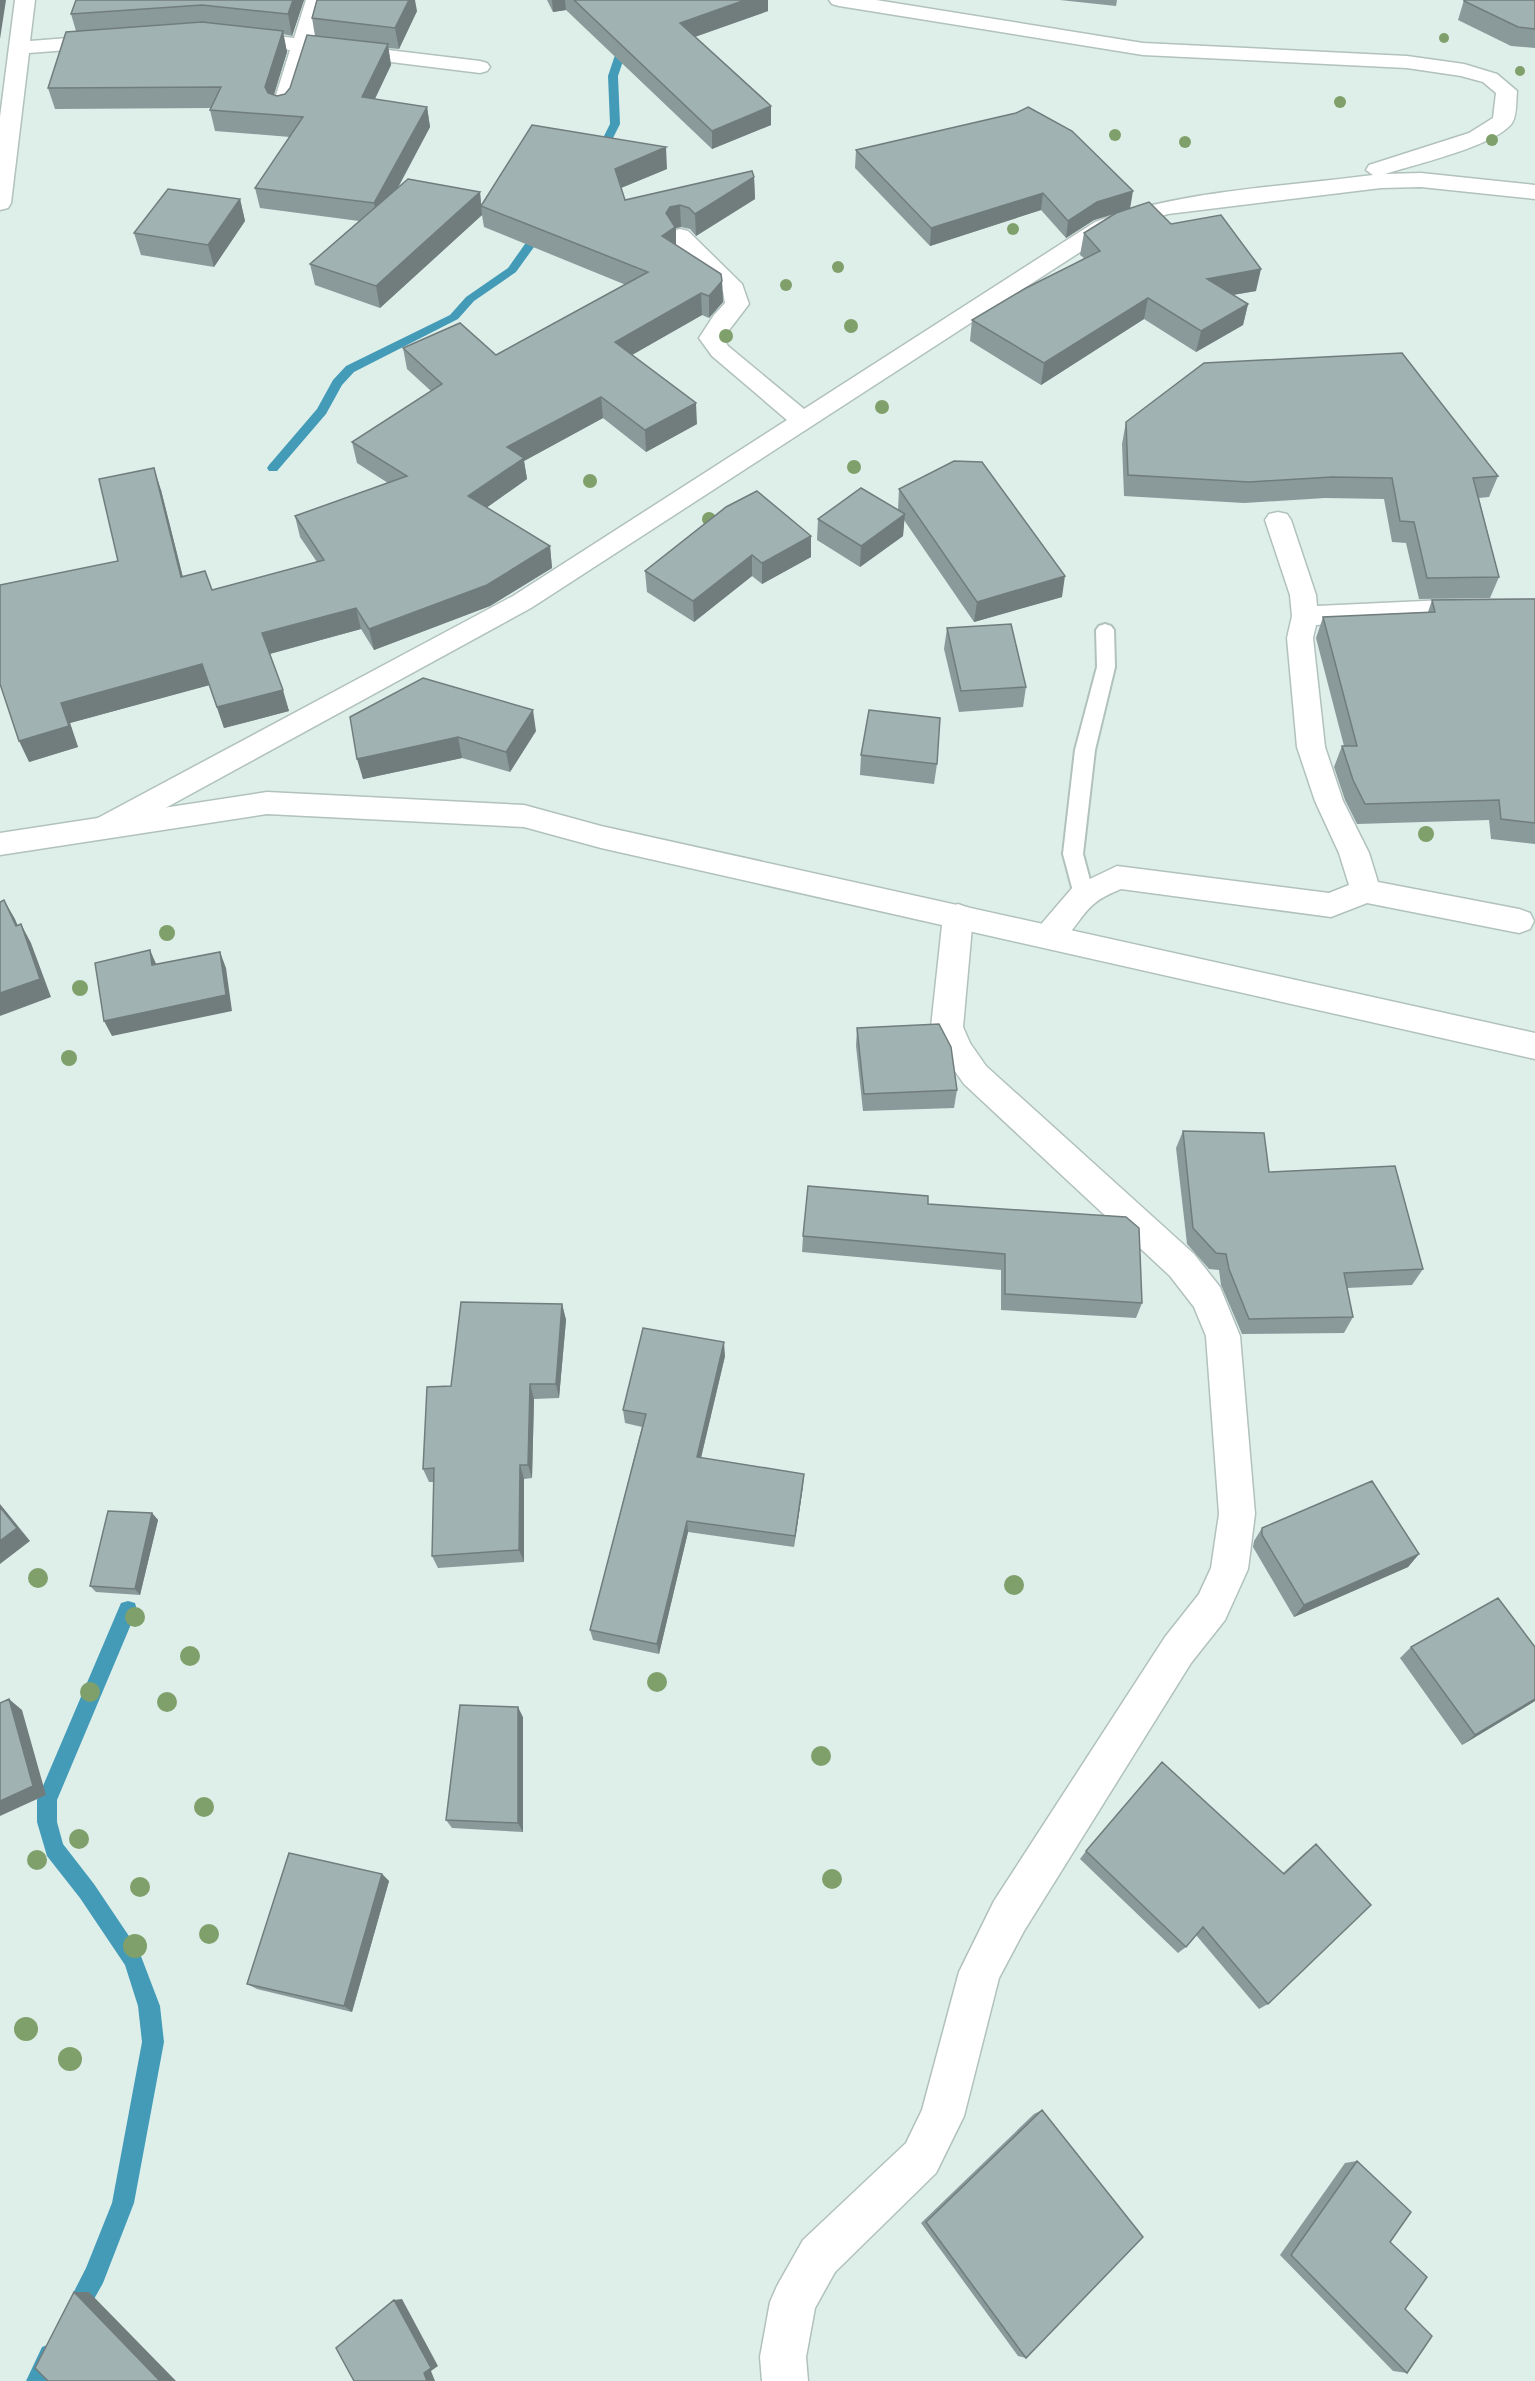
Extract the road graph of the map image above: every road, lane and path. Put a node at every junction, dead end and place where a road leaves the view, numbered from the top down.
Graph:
1 (25, 0) edge
2 (316, 0) edge
3 (839, 0) edge
4 (227, 36) edge
5 (125, 39) edge
6 (302, 45) junction
7 (19, 48) junction
8 (480, 67) dead end
9 (282, 108) edge
10 (1316, 189) junction
11 (1535, 192) edge
12 (0, 203) edge
13 (680, 236) dead end
14 (803, 421) junction
15 (1278, 520) dead end
16 (1535, 609) edge
17 (1305, 616) junction
18 (1105, 630) dead end
19 (106, 827) junction
20 (0, 844) edge
21 (1366, 891) junction
22 (1084, 895) junction
23 (958, 916) junction
24 (1519, 921) dead end
25 (1048, 937) junction
26 (1535, 1046) edge
27 (785, 2381) edge

1 - 7 street
2 - 6 street
3 - 10 street
4 - 6 street
5 - 7 street
6 - 8 street
6 - 9 street
7 - 12 street
10 - 11 street
10 - 14 street
13 - 14 street
14 - 19 street
15 - 17 street
16 - 17 street
17 - 21 street
18 - 22 lane
19 - 20 street
19 - 23 street
21 - 22 street
21 - 24 street
22 - 25 street
23 - 25 street
23 - 27 street
25 - 26 street

